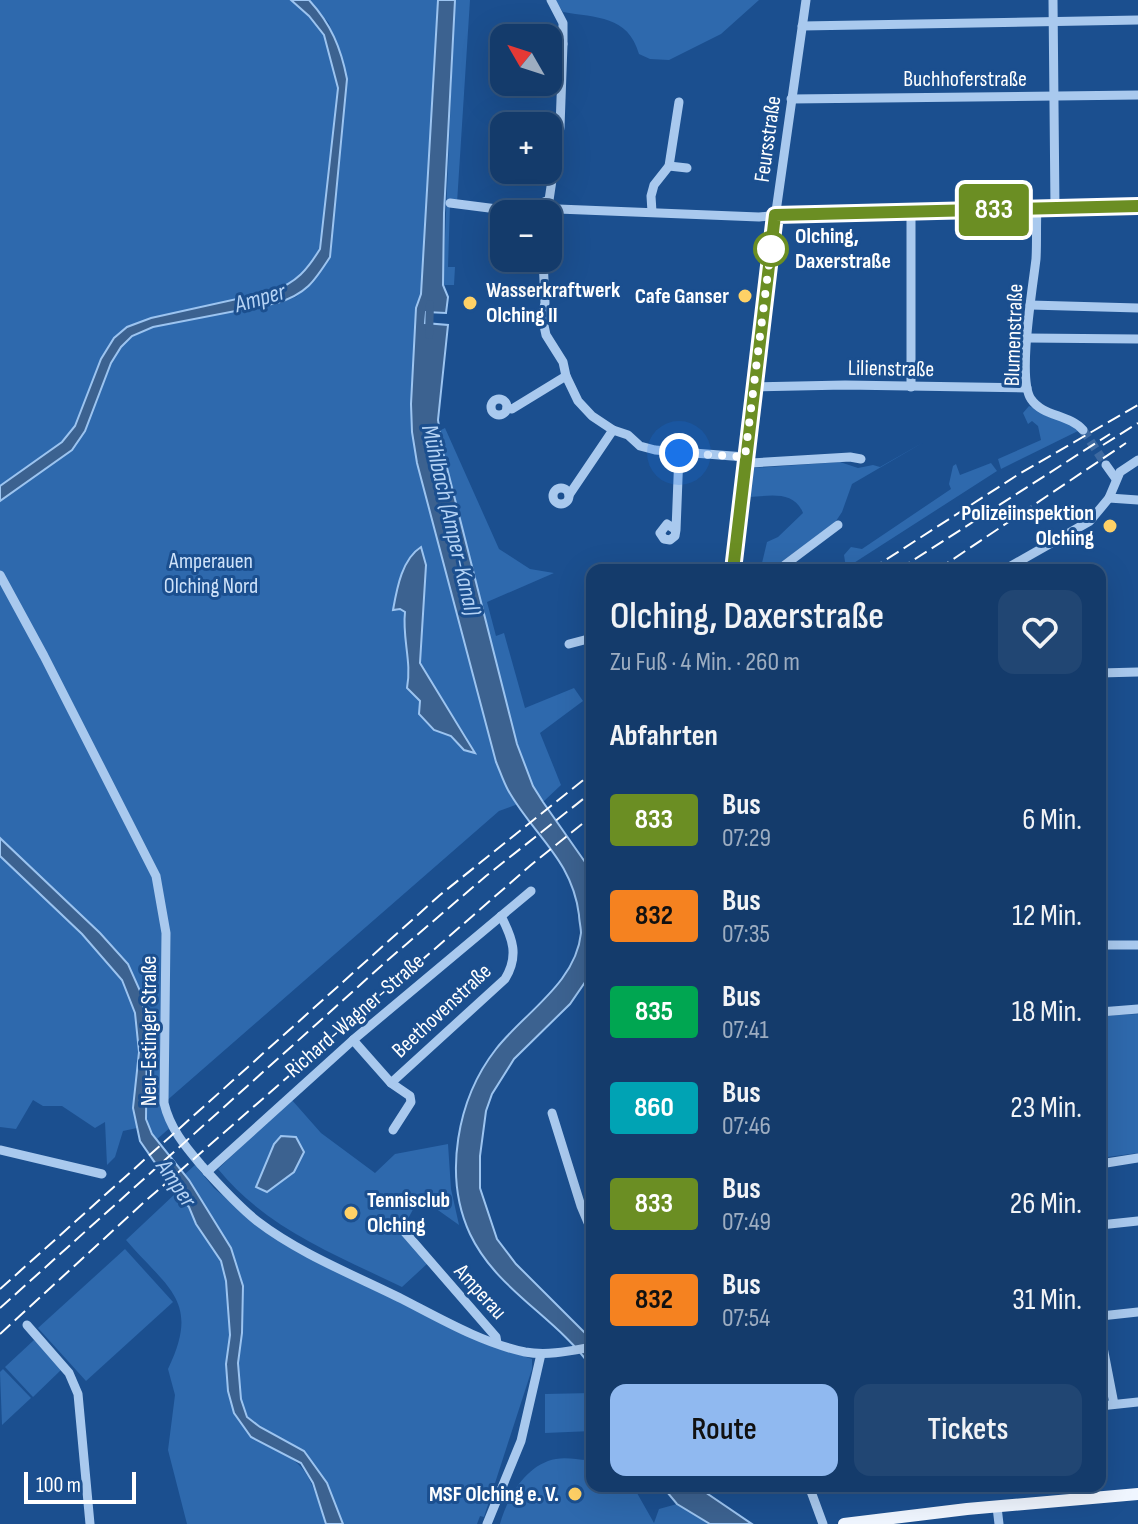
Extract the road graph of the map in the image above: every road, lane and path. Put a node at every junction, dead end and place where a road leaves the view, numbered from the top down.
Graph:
1 (551, 0) edge
2 (806, 0) edge
3 (1053, 0) edge
4 (1138, 20) edge
5 (1053, 22) junction
6 (802, 26) junction
7 (563, 44) joint
8 (1138, 95) edge
9 (1055, 97) junction
10 (791, 99) junction
11 (679, 102) dead end
12 (561, 112) edge
13 (669, 166) junction
14 (687, 168) dead end
15 (550, 184) edge
16 (549, 200) edge
17 (450, 203) dead end
18 (1138, 206) edge
19 (490, 208) edge
20 (1055, 208) junction
21 (562, 209) edge
22 (1037, 209) junction
23 (911, 211) junction
24 (652, 212) junction
25 (775, 215) junction
26 (544, 272) edge
27 (1030, 305) junction
28 (1138, 308) edge
29 (1027, 338) junction
30 (1138, 339) edge
31 (566, 376) junction
32 (754, 387) junction
33 (911, 387) junction
34 (1027, 388) junction
35 (507, 408) dead end
36 (613, 430) junction
37 (1083, 430) tunnel mouth
38 (679, 453) junction
39 (861, 459) dead end
40 (748, 460) junction
41 (1138, 460) edge
42 (1106, 465) tunnel mouth
43 (1116, 479) junction
44 (569, 495) dead end
45 (1109, 498) junction
46 (1138, 500) edge
47 (838, 525) dead end
48 (676, 530) dead end
49 (1026, 557) junction
50 (734, 564) edge
51 (786, 564) edge
52 (1014, 564) edge
53 (1027, 564) edge
54 (0, 575) edge
55 (586, 640) edge
56 (569, 644) dead end
57 (1138, 672) edge
58 (1106, 673) edge
59 (531, 891) dead end
60 (501, 916) junction
61 (1106, 945) edge
62 (1138, 945) edge
63 (1138, 1009) edge
64 (1106, 1012) edge
65 (353, 1040) junction
66 (391, 1083) junction
67 (552, 1113) dead end
68 (393, 1130) dead end
69 (0, 1150) edge
70 (1138, 1158) edge
71 (1106, 1163) edge
72 (207, 1172) junction
73 (102, 1174) dead end
74 (586, 1218) edge
75 (1138, 1221) edge
76 (1106, 1224) edge
77 (403, 1230) dead end
78 (1138, 1312) edge
79 (1106, 1315) edge
80 (27, 1325) dead end
81 (497, 1343) junction
82 (586, 1348) edge
83 (541, 1354) junction
84 (1106, 1363) edge
85 (1138, 1402) edge
86 (1114, 1404) junction
87 (1106, 1405) edge
88 (811, 1492) edge
89 (1138, 1494) edge
90 (997, 1507) junction
91 (90, 1524) edge
92 (487, 1524) edge
93 (823, 1524) edge
94 (844, 1524) edge
95 (999, 1524) edge

1 - 7 street
2 - 6 street, Feursstraße
3 - 5 street
4 - 5 street
5 - 6 street
5 - 9 street
6 - 10 street, Feursstraße
7 - 12 street
8 - 9 street, Buchhoferstraße
9 - 10 street, Buchhoferstraße
9 - 20 street
10 - 25 street, Feursstraße
11 - 13 street
13 - 14 street
13 - 24 street
15 - 16 street
17 - 19 street
18 - 20 street
20 - 22 street
21 - 24 street
22 - 23 street
22 - 27 street, Blumenstraße
23 - 25 street
23 - 33 street
24 - 25 street
25 - 32 street, Feursstraße
26 - 31 street
27 - 28 street
27 - 29 street, Blumenstraße
29 - 30 street
29 - 34 street, Blumenstraße
31 - 35 street
31 - 36 street
32 - 33 street, Lilienstraße
32 - 40 street, Feursstraße
33 - 34 street, Lilienstraße
34 - 37 street, Blumenstraße
36 - 38 street
36 - 44 street
38 - 40 street
38 - 48 street
39 - 40 street
40 - 50 street, Feursstraße
41 - 43 street
42 - 43 street
43 - 45 street
45 - 46 street
45 - 49 street
47 - 51 street
49 - 52 street
49 - 53 street
54 - 72 street, Neu-Estinger Straße
55 - 56 street
57 - 58 street
59 - 60 street, Richard-Wagner-Straße
60 - 65 street, Richard-Wagner-Straße
60 - 66 street, Beethovenstraße
61 - 62 street
63 - 64 street
65 - 66 street, Beethovenstraße
65 - 72 street, Richard-Wagner-Straße
66 - 68 street, Beethovenstraße
67 - 74 street
69 - 73 street
70 - 71 street
72 - 81 street, Neu-Estinger Straße
75 - 76 street
77 - 81 street, Amperau
78 - 79 street
80 - 91 street
81 - 83 street, Neu-Estinger Straße
82 - 83 street, Neu-Estinger Straße
83 - 92 street
84 - 86 street
85 - 86 street
86 - 87 street
88 - 93 street
89 - 90 main road
90 - 94 main road
90 - 95 street

